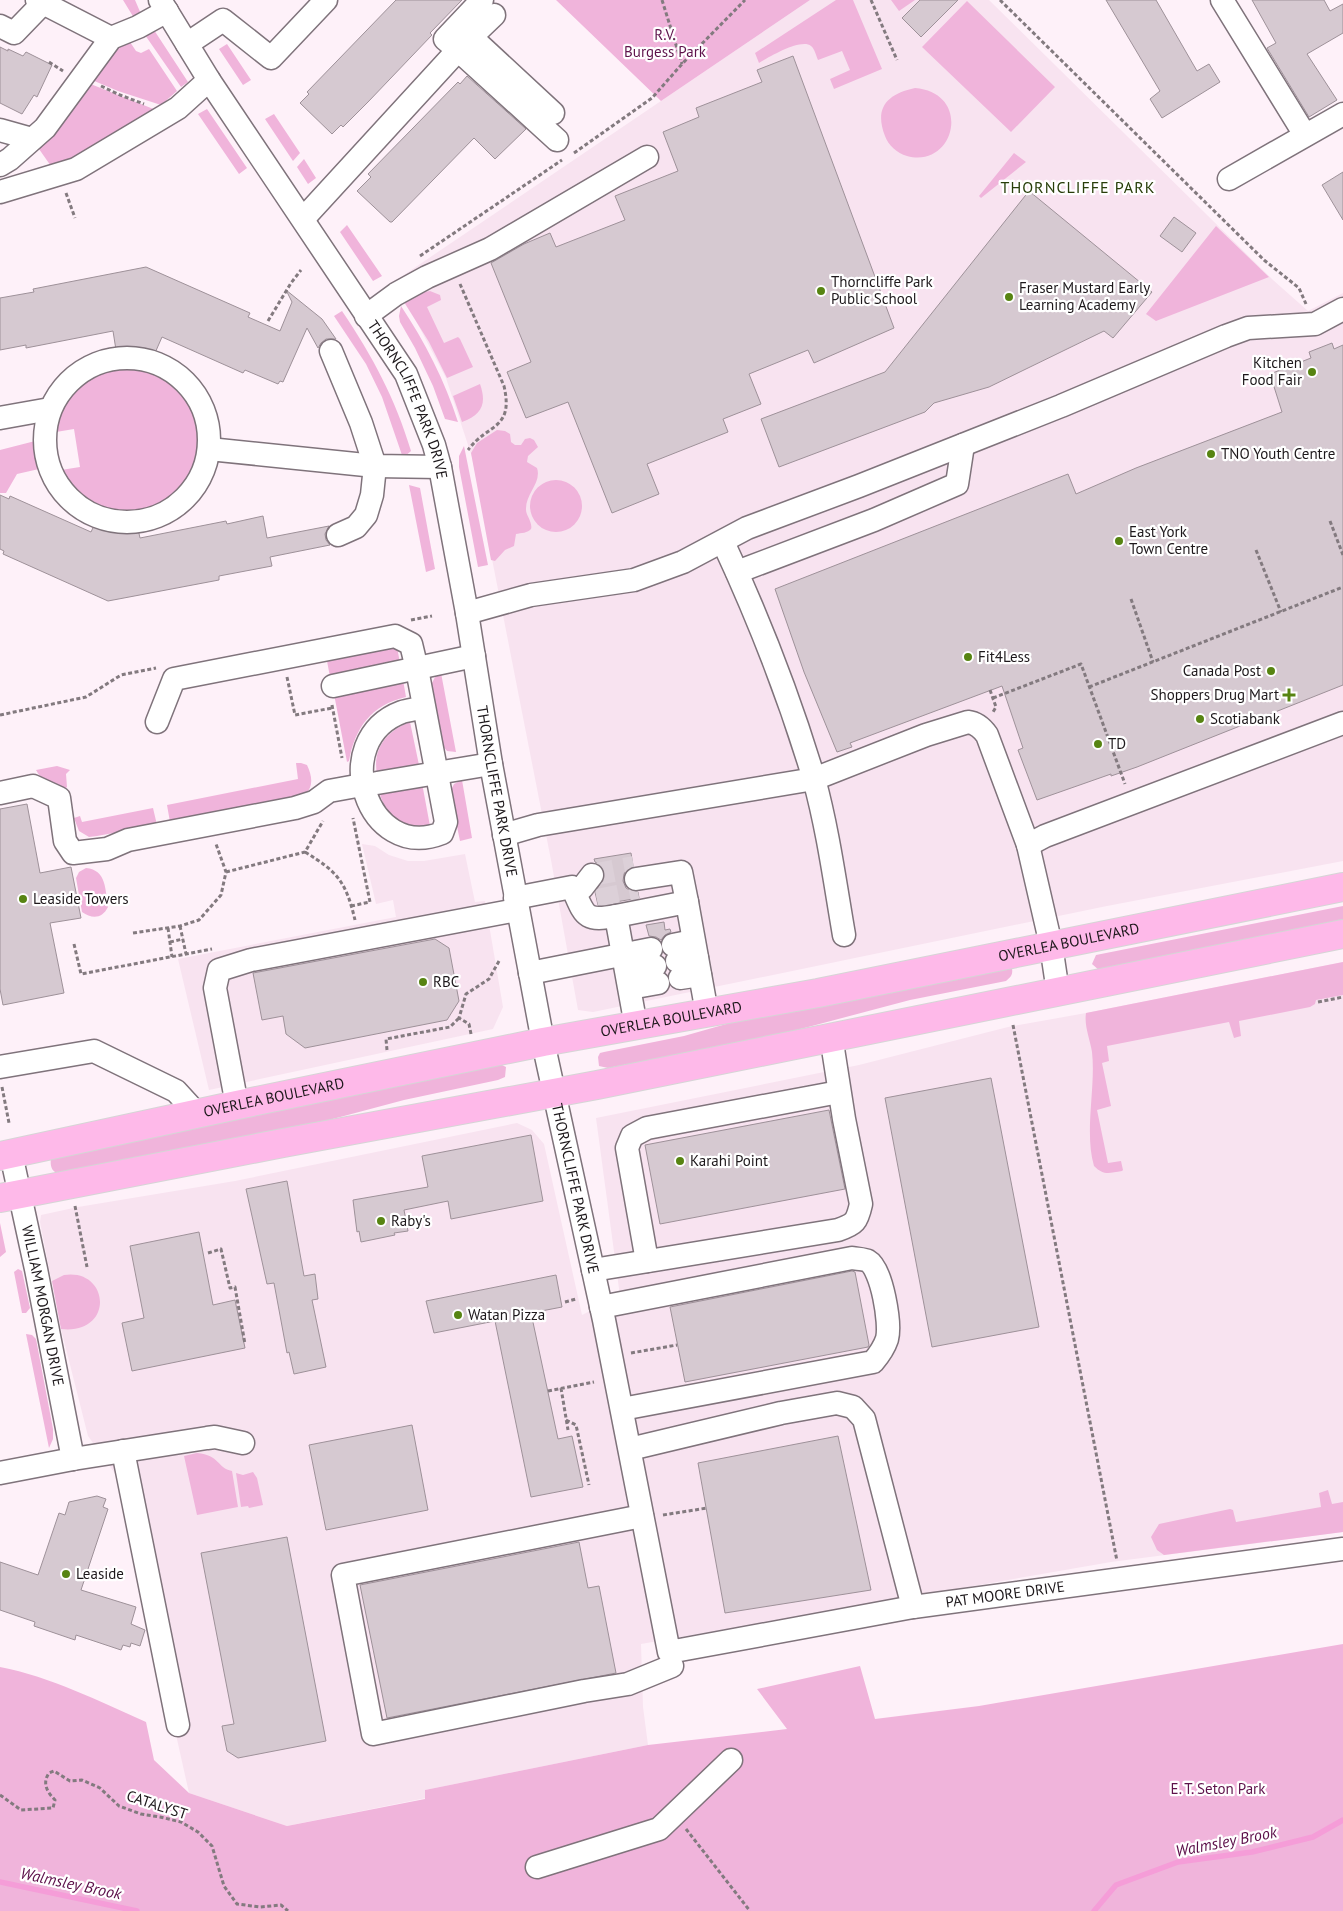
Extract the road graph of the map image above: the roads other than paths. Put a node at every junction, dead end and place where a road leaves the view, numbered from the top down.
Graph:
1 (326, 0) edge
2 (1222, 0) edge
3 (40, 2) edge
4 (163, 6) edge
5 (488, 7) edge
6 (0, 26) edge
7 (112, 38) junction
8 (187, 44) junction
9 (465, 44) junction
10 (209, 80) junction
11 (553, 113) dead end
12 (1343, 114) edge
13 (0, 130) edge
14 (1306, 135) junction
15 (32, 139) junction
16 (557, 140) dead end
17 (647, 157) dead end
18 (0, 165) edge
19 (1229, 179) dead end
20 (0, 192) edge
21 (303, 219) junction
22 (1342, 311) edge
23 (366, 316) junction
24 (331, 351) dead end
25 (50, 410) junction
26 (0, 418) edge
27 (963, 445) junction
28 (209, 449) junction
29 (375, 466) junction
30 (440, 467) junction
31 (338, 535) dead end
32 (723, 542) junction
33 (737, 572) junction
34 (467, 613) junction
35 (474, 656) junction
36 (417, 669) junction
37 (332, 698) road end
38 (424, 707) junction
39 (157, 722) dead end
40 (1343, 723) edge
41 (490, 764) junction
42 (436, 773) junction
43 (814, 779) junction
44 (370, 784) junction
45 (0, 794) edge
46 (504, 835) junction
47 (1028, 845) junction
48 (641, 879) tunnel mouth
49 (1343, 887) edge
50 (686, 902) junction
51 (516, 904) junction
52 (616, 916) junction
53 (1343, 934) edge
54 (844, 935) dead end
55 (1051, 945) junction
56 (627, 972) junction
57 (530, 973) junction
58 (1058, 992) junction
59 (707, 1013) junction
60 (636, 1026) junction
61 (831, 1036) junction
62 (543, 1042) junction
63 (0, 1067) edge
64 (554, 1092) junction
65 (839, 1092) junction
66 (237, 1105) junction
67 (198, 1115) junction
68 (6, 1155) edge
69 (10, 1196) edge
70 (647, 1261) junction
71 (593, 1270) junction
72 (602, 1307) junction
73 (622, 1409) junction
74 (243, 1443) dead end
75 (630, 1449) junction
76 (122, 1451) junction
77 (73, 1459) junction
78 (1, 1468) edge
79 (652, 1515) junction
80 (1343, 1549) edge
81 (914, 1607) junction
82 (670, 1659) junction
83 (178, 1725) dead end
84 (731, 1760) dead end
85 (537, 1867) dead end

1 - 8 street
2 - 14 street
3 - 6 street
3 - 7 street
4 - 7 street
4 - 8 street, THORNCLIFFE PARK DRIVE
5 - 9 street
7 - 15 street
8 - 10 street, THORNCLIFFE PARK DRIVE
9 - 11 street
9 - 16 street
9 - 21 street
10 - 20 street
10 - 21 street, THORNCLIFFE PARK DRIVE
12 - 14 street
13 - 15 street
14 - 19 street
15 - 18 street
17 - 23 street
21 - 23 street, THORNCLIFFE PARK DRIVE
22 - 27 street
23 - 30 street, THORNCLIFFE PARK DRIVE
24 - 29 street
25 - 26 street
25 - 28 street
25 - 28 street
27 - 32 street
27 - 33 street
28 - 29 street
29 - 30 street
29 - 31 street
30 - 34 street, THORNCLIFFE PARK DRIVE
32 - 33 street
32 - 34 street
33 - 43 street
34 - 35 street, THORNCLIFFE PARK DRIVE
35 - 36 street
35 - 41 street, THORNCLIFFE PARK DRIVE
36 - 37 street
36 - 38 street
36 - 39 street
38 - 42 street
38 - 44 street
40 - 47 street
41 - 42 street
41 - 46 street, THORNCLIFFE PARK DRIVE
42 - 44 street
42 - 44 street
43 - 46 street
43 - 47 street
43 - 54 street
44 - 45 street
46 - 51 street, THORNCLIFFE PARK DRIVE
47 - 55 street
48 - 50 street
49 - 55 main road, OVERLEA BOULEVARD
50 - 52 street
50 - 59 street
51 - 52 street
51 - 57 street, THORNCLIFFE PARK DRIVE
51 - 66 street
52 - 56 street
53 - 58 main road
55 - 58 street
55 - 59 main road, OVERLEA BOULEVARD
56 - 56 street
56 - 57 street
56 - 60 street
57 - 62 street, THORNCLIFFE PARK DRIVE
58 - 61 main road
59 - 60 main road, OVERLEA BOULEVARD
60 - 62 main road, OVERLEA BOULEVARD
61 - 64 main road
61 - 65 street
62 - 64 street, THORNCLIFFE PARK DRIVE
62 - 66 main road, OVERLEA BOULEVARD
63 - 67 street
64 - 69 main road
64 - 71 street, THORNCLIFFE PARK DRIVE
65 - 70 street
65 - 70 street
66 - 67 main road, OVERLEA BOULEVARD
67 - 68 main road, OVERLEA BOULEVARD
68 - 69 street, WILLIAM MORGAN DRIVE
69 - 77 street, WILLIAM MORGAN DRIVE
70 - 71 street
71 - 72 street, THORNCLIFFE PARK DRIVE
72 - 73 street, THORNCLIFFE PARK DRIVE
72 - 73 street
73 - 75 street, THORNCLIFFE PARK DRIVE
74 - 76 street
75 - 79 street, THORNCLIFFE PARK DRIVE
75 - 81 street
76 - 77 street
76 - 83 street
77 - 78 street
79 - 82 street, THORNCLIFFE PARK DRIVE
79 - 82 street, PAT MOORE DRIVE
80 - 81 street, PAT MOORE DRIVE
81 - 82 street, PAT MOORE DRIVE
84 - 85 street

